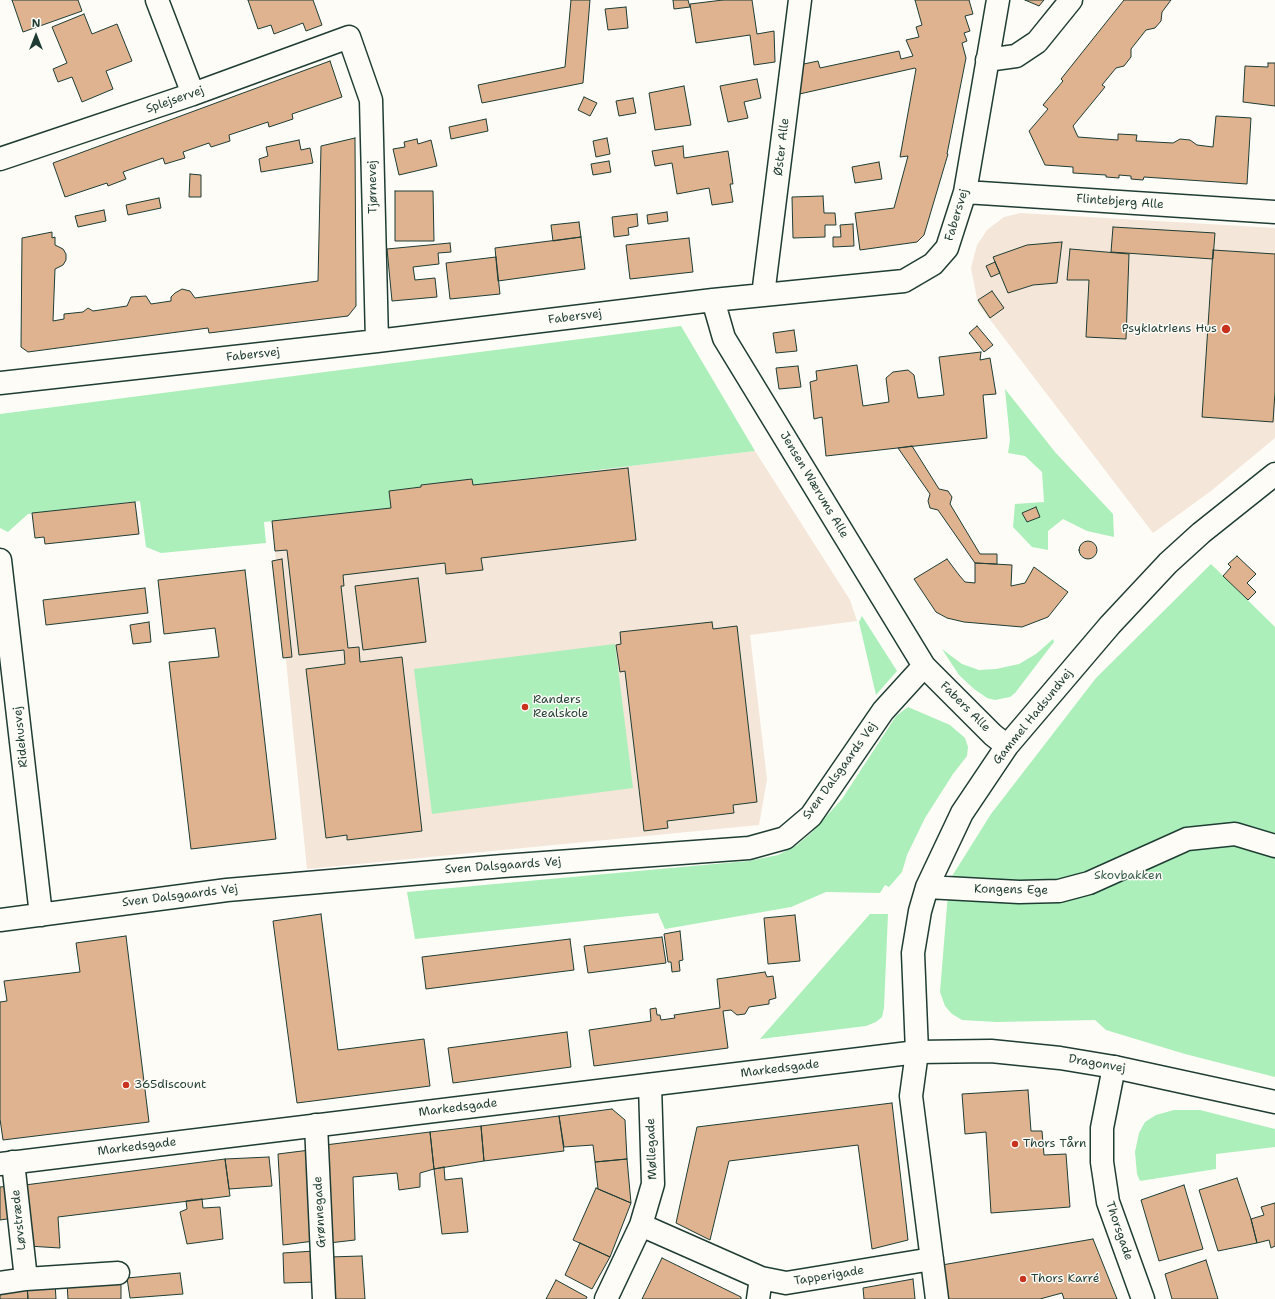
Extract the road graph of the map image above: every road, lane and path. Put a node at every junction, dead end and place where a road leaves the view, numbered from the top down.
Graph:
1 (157, 0) edge
2 (800, 0) edge
3 (998, 0) edge
4 (1071, 0) edge
5 (349, 37) joint
6 (988, 60) junction
7 (193, 94) junction
8 (0, 159) edge
9 (965, 192) junction
10 (1275, 212) edge
11 (763, 295) junction
12 (712, 300) junction
13 (377, 341) junction
14 (0, 383) edge
15 (1275, 474) edge
16 (0, 560) edge
17 (924, 666) junction
18 (1007, 746) junction
19 (1275, 846) edge
20 (927, 887) junction
21 (40, 915) junction
22 (0, 920) edge
23 (917, 1052) junction
24 (1114, 1067) junction
25 (650, 1085) junction
26 (1275, 1102) edge
27 (316, 1125) junction
28 (6, 1163) edge
29 (642, 1225) junction
30 (932, 1259) junction
31 (118, 1273) dead end
32 (761, 1278) junction
33 (26, 1279) junction
34 (0, 1283) edge
35 (324, 1299) edge
36 (606, 1299) edge
37 (758, 1299) edge
38 (937, 1299) edge
39 (1143, 1299) edge

1 - 7 street
2 - 11 street, Øster Alle
3 - 6 street, Fabersvej
4 - 6 street
5 - 7 street, Splejservej
5 - 13 street, Tjørnevej
6 - 9 street, Fabersvej
7 - 8 street, Splejservej
9 - 10 street, Flintebjerg Alle
9 - 11 street, Fabersvej
11 - 12 street, Fabersvej
12 - 13 street, Fabersvej
12 - 17 street, Jensen Wærums Alle
13 - 14 street, Fabersvej
15 - 18 street, Gammel Hadsundvej
16 - 21 street, Ridehusvej
17 - 18 street, Fabers Alle
17 - 21 street, Sven Dalsgaards Vej
18 - 20 street, Gammel Hadsundvej
19 - 20 street, Kongens Ege
20 - 23 street, Gammel Hadsundvej
21 - 22 street, Sven Dalsgaards Vej
23 - 24 street, Dragonvej
23 - 25 street, Markedsgade
23 - 30 street
24 - 26 street, Dragonvej
24 - 39 street, Thorsgade
25 - 27 street, Markedsgade
25 - 29 street, Møllegade
27 - 28 street, Markedsgade
27 - 35 street, Grønnegade
28 - 33 street, Løvstræde
29 - 32 street, Tapperigade
29 - 36 street, Møllegade
30 - 32 street, Tapperigade
30 - 38 street
31 - 33 street
32 - 37 street
33 - 34 street

